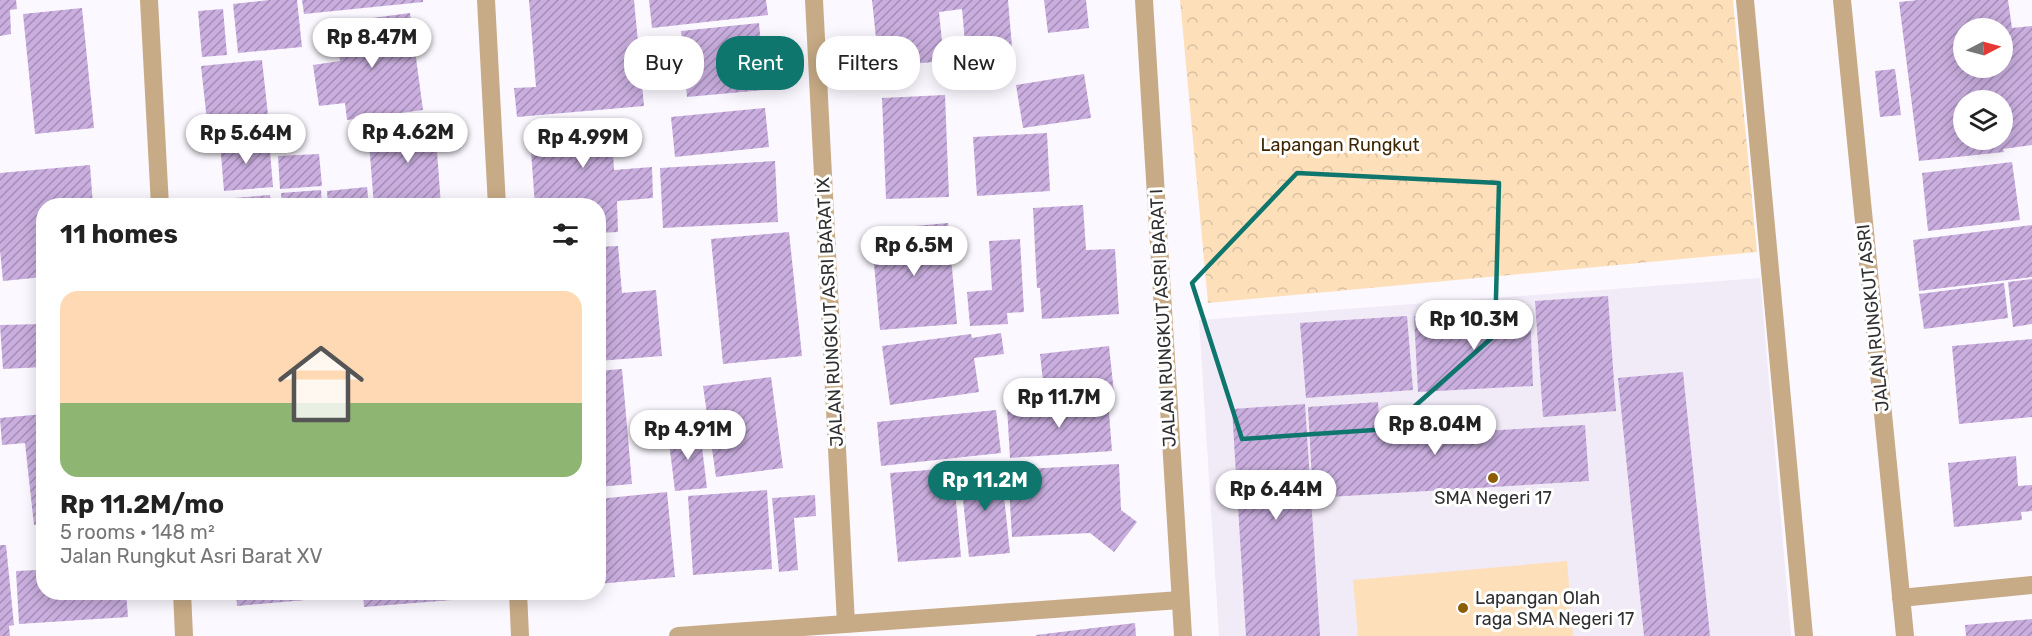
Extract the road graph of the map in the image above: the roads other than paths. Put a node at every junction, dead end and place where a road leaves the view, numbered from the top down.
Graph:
1 (149, 0) edge
2 (486, 0) edge
3 (814, 0) edge
4 (1144, 0) edge
5 (1745, 0) edge
6 (1842, 0) edge
7 (160, 198) edge
8 (497, 198) edge
9 (2032, 585) edge
10 (1901, 598) junction
11 (182, 600) edge
12 (518, 600) edge
13 (1180, 600) junction
14 (846, 624) junction
15 (184, 636) edge
16 (520, 636) edge
17 (678, 636) edge
18 (1183, 636) edge
19 (1804, 636) edge
20 (1905, 636) edge

1 - 7 street
2 - 8 street
3 - 14 street, JALAN RUNGKUT ASRI BARAT IX
4 - 13 street, JALAN RUNGKUT ASRI BARAT I
5 - 19 street
6 - 10 street, JALAN RUNGKUT ASRI
9 - 10 street
10 - 20 street, JALAN RUNGKUT ASRI
11 - 15 street
12 - 16 street
13 - 14 street
13 - 18 street, JALAN RUNGKUT ASRI BARAT I
14 - 17 street

